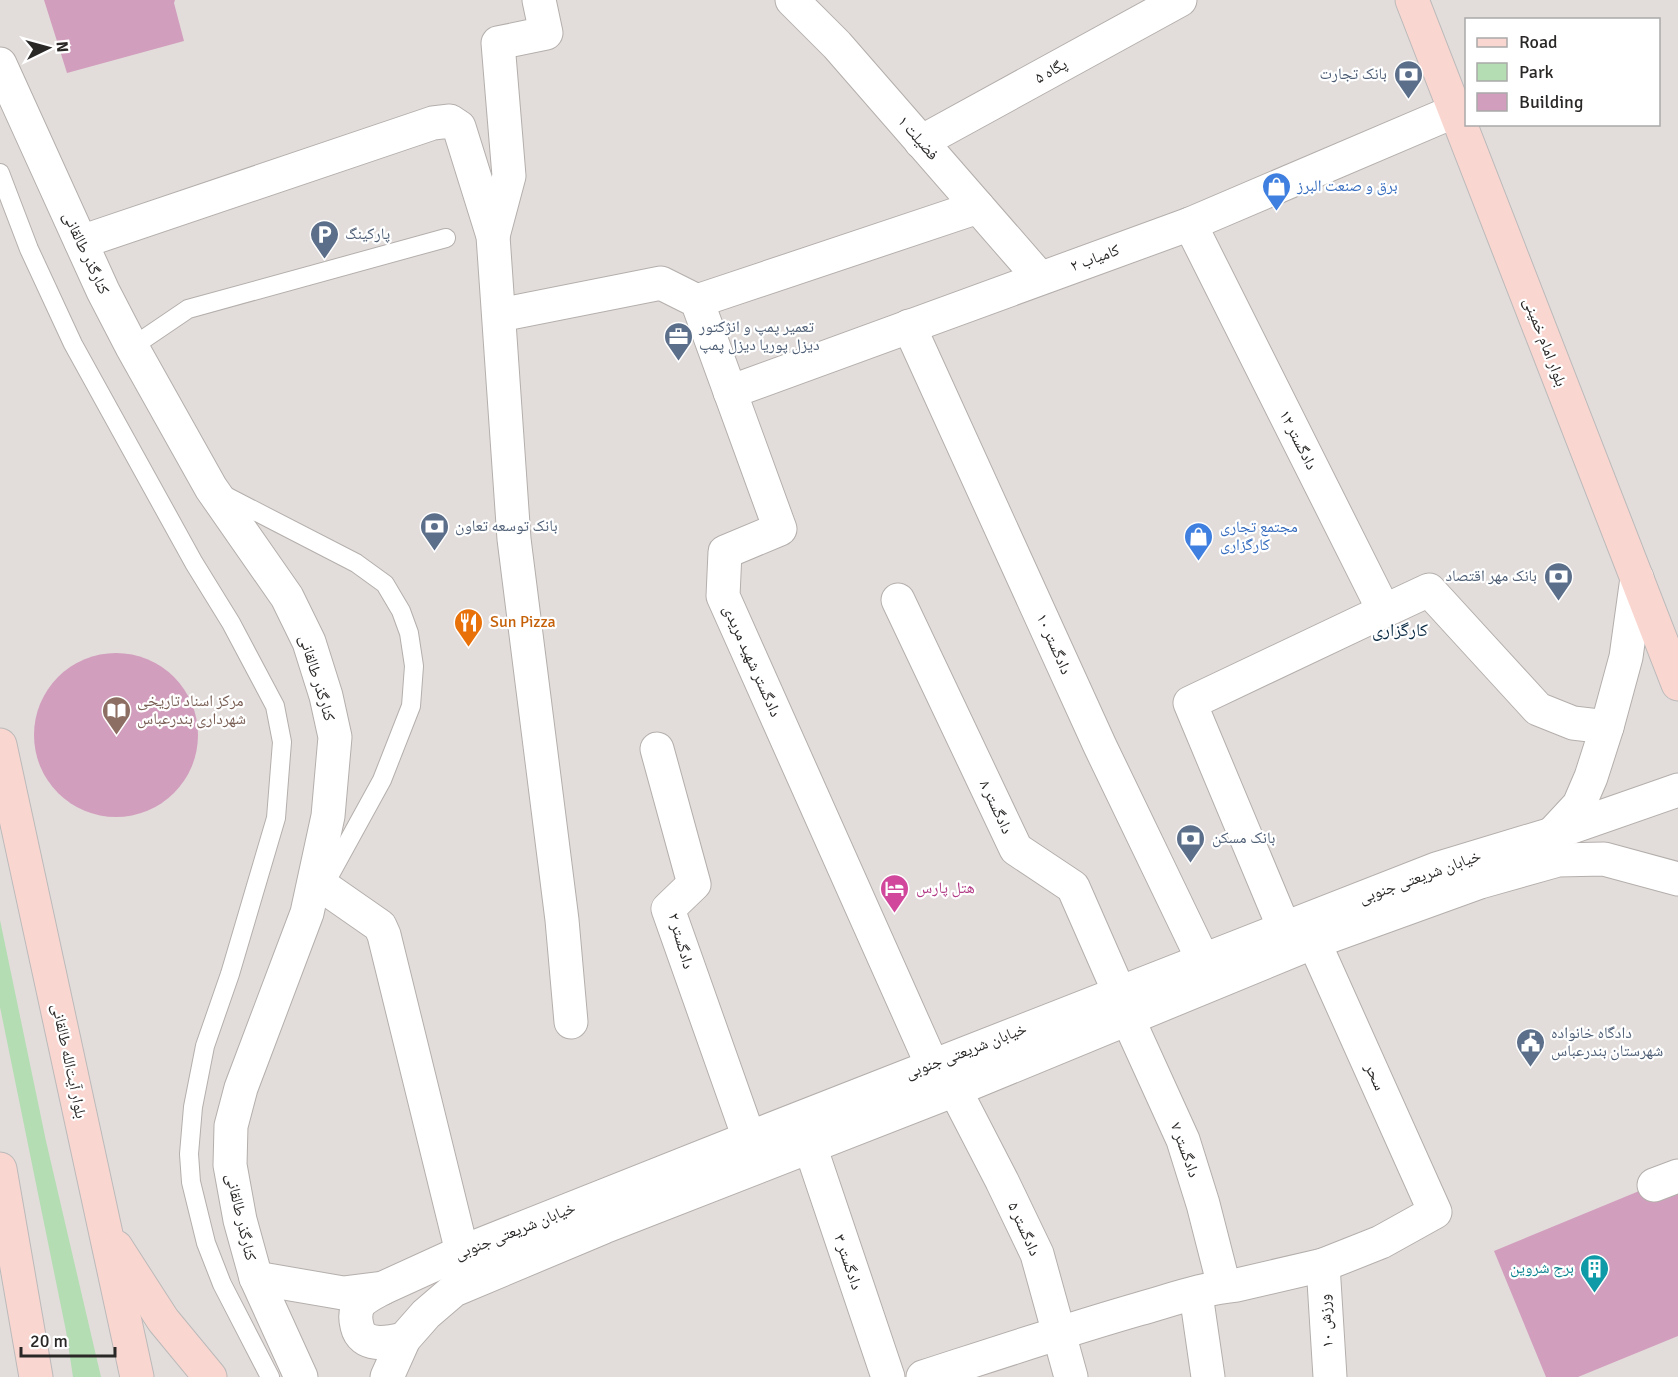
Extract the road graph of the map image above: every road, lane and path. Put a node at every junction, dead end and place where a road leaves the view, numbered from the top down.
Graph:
1 (539, 0) edge
2 (792, 0) edge
3 (1180, 0) edge
4 (1412, 0) edge
5 (0, 64) edge
6 (1455, 111) junction
7 (921, 141) junction
8 (0, 173) edge
9 (978, 207) junction
10 (1190, 224) junction
11 (493, 236) junction
12 (446, 237) dead end
13 (81, 242) junction
14 (1040, 278) junction
15 (697, 301) junction
16 (500, 315) junction
17 (909, 326) junction
18 (132, 347) junction
19 (730, 392) junction
20 (211, 488) junction
21 (1637, 578) junction
22 (898, 600) dead end
23 (1384, 611) junction
24 (1678, 684) edge
25 (1607, 727) junction
26 (0, 745) edge
27 (657, 749) dead end
28 (1678, 790) edge
29 (1552, 834) junction
30 (1678, 879) edge
31 (315, 900) junction
32 (1284, 928) junction
33 (1314, 942) junction
34 (1203, 960) junction
35 (1123, 1005) junction
36 (571, 1022) dead end
37 (932, 1065) junction
38 (955, 1089) junction
39 (749, 1137) junction
40 (810, 1146) junction
41 (0, 1169) edge
42 (106, 1233) junction
43 (462, 1252) junction
44 (1323, 1264) junction
45 (256, 1278) junction
46 (383, 1288) junction
47 (1210, 1290) junction
48 (1059, 1332) junction
49 (404, 1339) junction
50 (940, 1374) edge
51 (36, 1377) edge
52 (137, 1377) edge
53 (210, 1377) edge
54 (270, 1377) edge
55 (301, 1377) edge
56 (387, 1377) edge
57 (888, 1377) edge
58 (1071, 1377) edge
59 (1208, 1377) edge
60 (1330, 1377) edge

1 - 11 street
2 - 7 street, فضیلت ۱
3 - 7 street, پگاه ۵
4 - 6 main road, بلوار امام خمینی
5 - 13 street, کنارگذر طالقانی
6 - 10 street, کامیاب ۲
6 - 21 main road, بلوار امام خمینی
7 - 9 street, فضیلت ۱
8 - 54 lane
9 - 14 street, فضیلت ۱
9 - 15 street
10 - 14 street, کامیاب ۲
10 - 23 street, دادگستر ۱۲
11 - 13 street
11 - 16 street
12 - 18 lane
13 - 18 street, کنارگذر طالقانی
14 - 17 street, کامیاب ۲
15 - 16 street
15 - 19 street, دادگستر شهید مریدی
16 - 36 street
17 - 19 street, کامیاب ۲
17 - 34 street, دادگستر ۱۰
18 - 20 street, کنارگذر طالقانی
19 - 37 street, دادگستر شهید مریدی
20 - 31 street, کنارگذر طالقانی
20 - 31 lane
21 - 24 main road, بلوار امام خمینی
21 - 25 street
22 - 35 street, دادگستر ۸
23 - 25 street
23 - 32 street
25 - 29 street
26 - 42 main road, بلوار آیت‌الله طالقانی
27 - 39 street, دادگستر ۲
28 - 29 street, خیابان شریعتی جنوبی
29 - 32 street, خیابان شریعتی جنوبی
30 - 33 street, خیابان شریعتی جنوبی
31 - 43 street
31 - 45 street, کنارگذر طالقانی
32 - 34 street, خیابان شریعتی جنوبی
33 - 35 street, خیابان شریعتی جنوبی
33 - 44 street, سحر
34 - 35 street, خیابان شریعتی جنوبی
35 - 37 street, خیابان شریعتی جنوبی
35 - 38 street, خیابان شریعتی جنوبی
35 - 47 street, دادگستر ۷
37 - 39 street, خیابان شریعتی جنوبی
38 - 40 street, خیابان شریعتی جنوبی
38 - 48 street, دادگستر ۵
39 - 43 street, خیابان شریعتی جنوبی
40 - 49 street, خیابان شریعتی جنوبی
40 - 57 street, دادگستر ۳
41 - 51 main road
42 - 52 main road, بلوار آیت‌الله طالقانی
42 - 53 main road
43 - 46 street, خیابان شریعتی جنوبی
44 - 47 street
44 - 60 street, ورزش ۱۰
45 - 46 street, خیابان شریعتی جنوبی
45 - 55 street, کنارگذر طالقانی
46 - 49 street
47 - 48 street
47 - 59 street, دادگستر ۷
48 - 50 street
48 - 58 street, دادگستر ۵
49 - 56 street, خیابان شریعتی جنوبی

